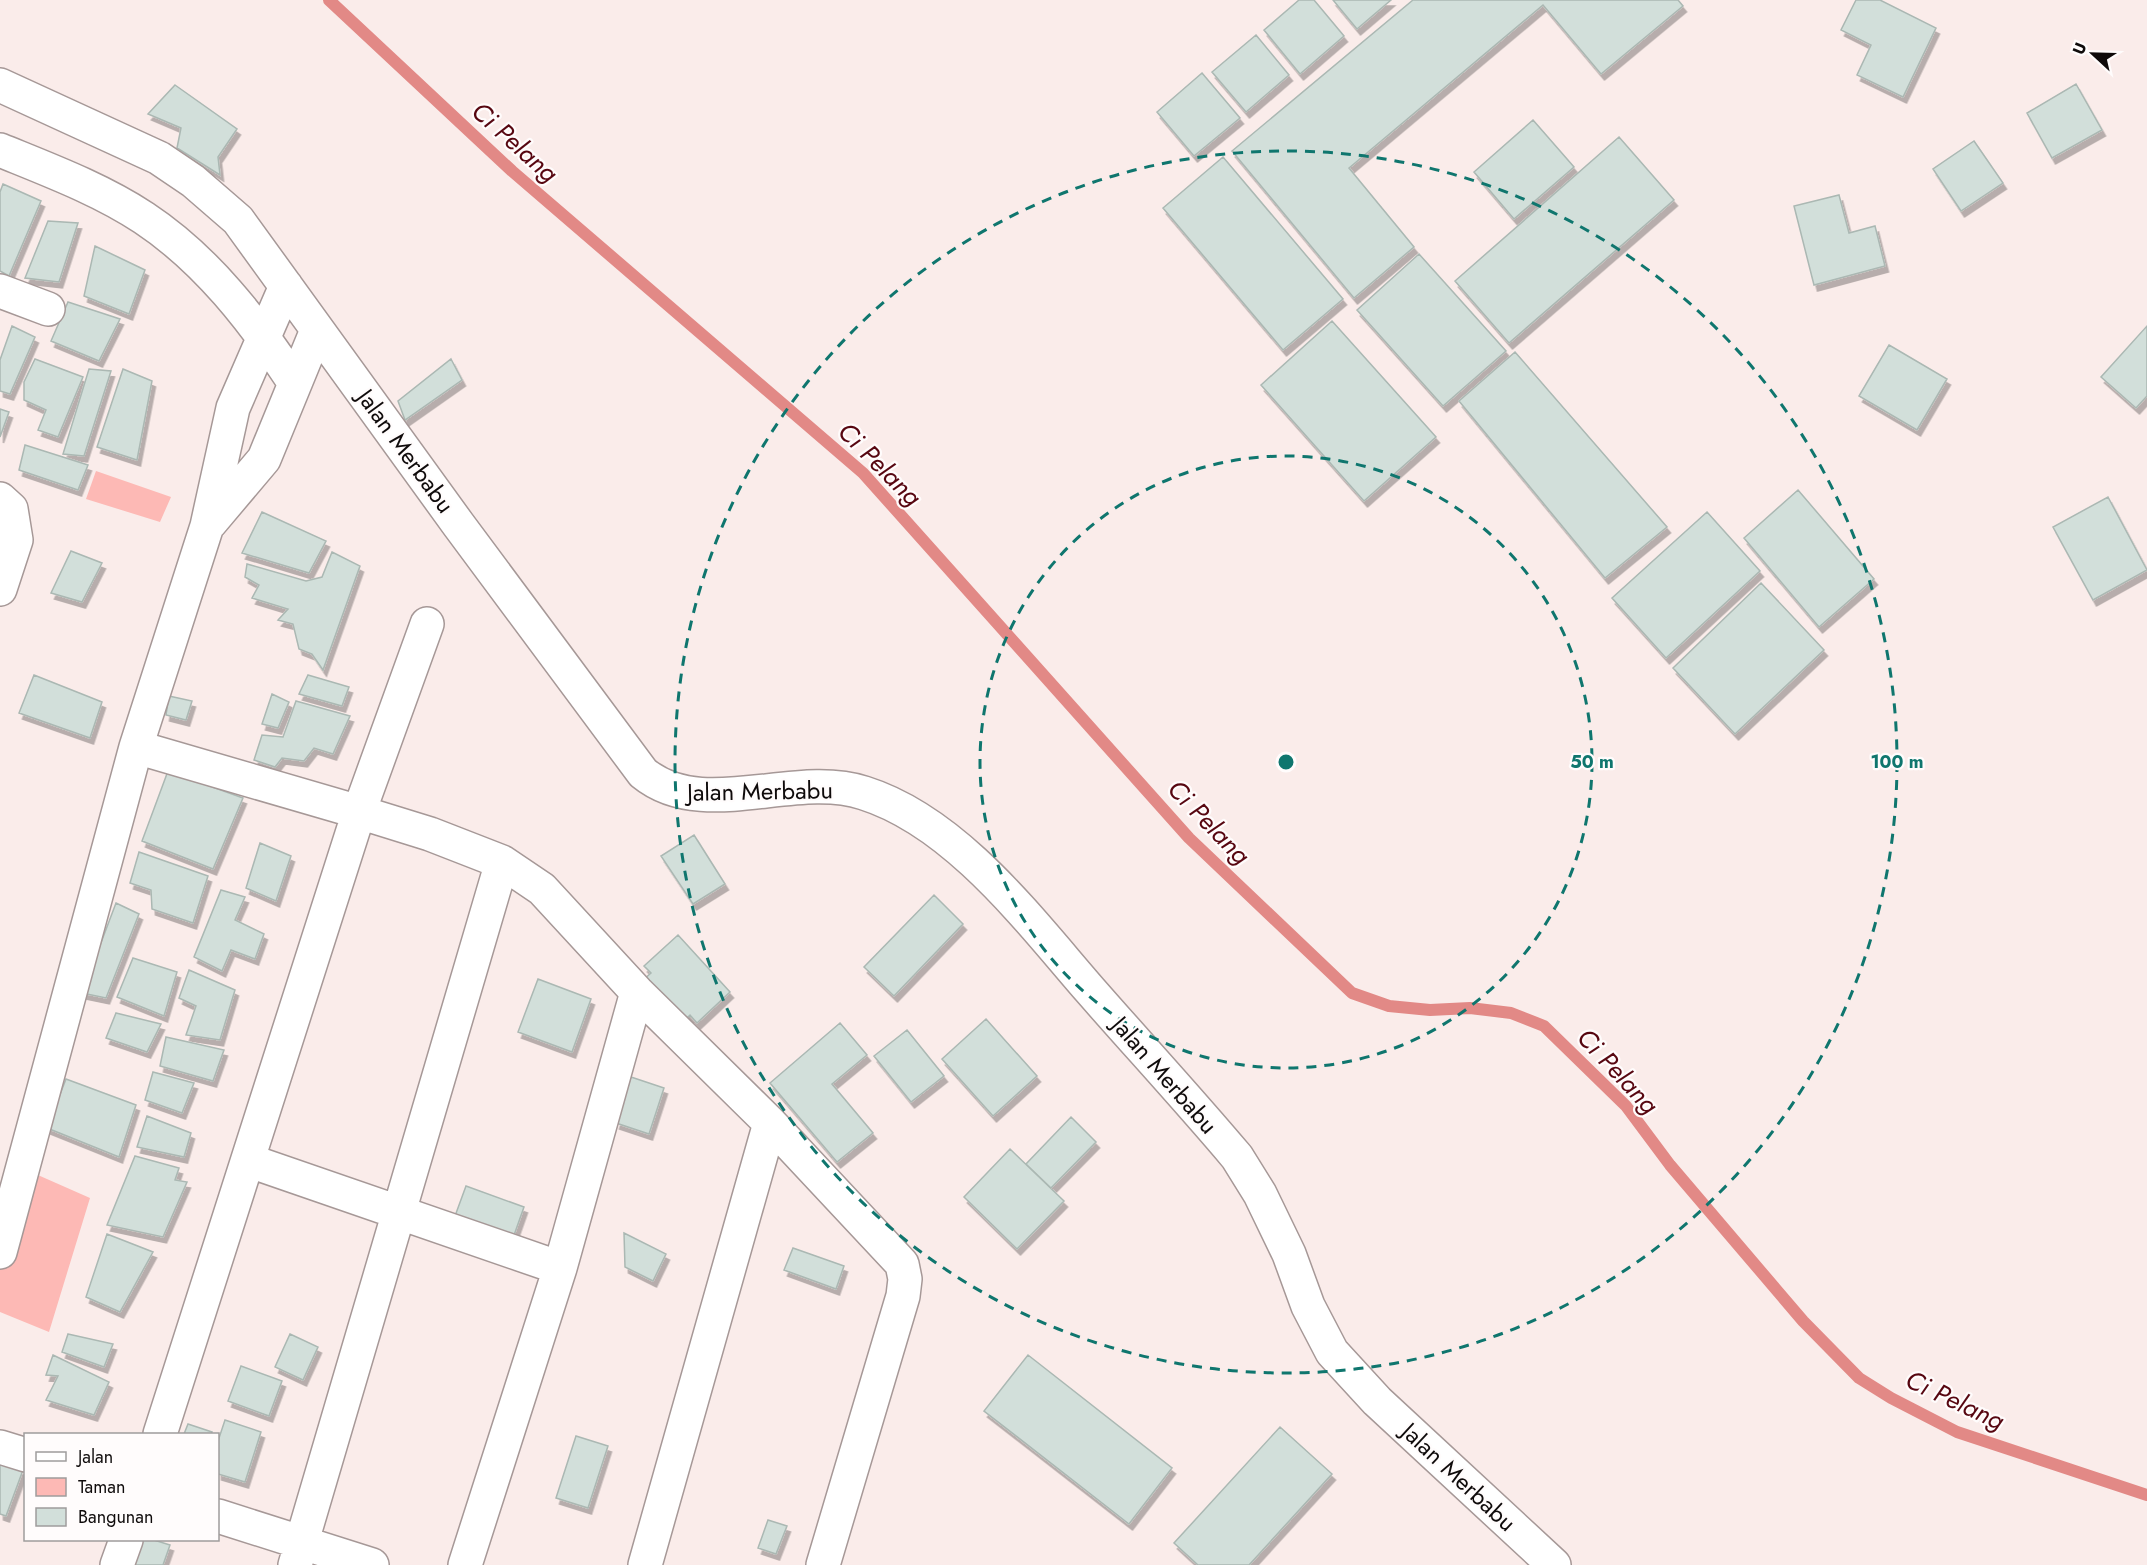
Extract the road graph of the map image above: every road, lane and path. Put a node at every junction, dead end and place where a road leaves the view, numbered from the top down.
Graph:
1 (0, 85) edge
2 (0, 150) edge
3 (286, 286) junction
4 (0, 291) edge
5 (48, 309) dead end
6 (317, 330) junction
7 (264, 336) junction
8 (294, 382) junction
9 (0, 499) edge
10 (207, 526) junction
11 (0, 589) edge
12 (427, 624) dead end
13 (136, 747) junction
14 (360, 812) junction
15 (502, 862) junction
16 (637, 992) junction
17 (770, 1123) junction
18 (250, 1161) junction
19 (400, 1214) junction
20 (0, 1252) edge
21 (560, 1268) junction
22 (160, 1433) edge
23 (0, 1447) edge
24 (24, 1454) edge
25 (219, 1516) edge
26 (125, 1541) edge
27 (299, 1554) edge
28 (117, 1565) edge
29 (372, 1565) edge
30 (465, 1565) edge
31 (645, 1565) edge
32 (823, 1565) edge
33 (1554, 1565) edge

1 - 3 street, Jalan Merbabu
2 - 7 street
3 - 6 street, Jalan Merbabu
3 - 7 street
4 - 5 street
6 - 8 street
6 - 33 street, Jalan Merbabu
7 - 8 street
7 - 10 street
8 - 10 street
9 - 11 street
10 - 13 street
12 - 14 street
13 - 14 street
13 - 20 street
14 - 15 street
14 - 18 street
15 - 16 street
15 - 19 street
16 - 17 street
16 - 21 street
17 - 31 street
17 - 32 street
18 - 19 street
18 - 22 street
19 - 21 street
19 - 27 street
21 - 30 street
23 - 24 street
25 - 27 street
26 - 28 street
27 - 29 street

